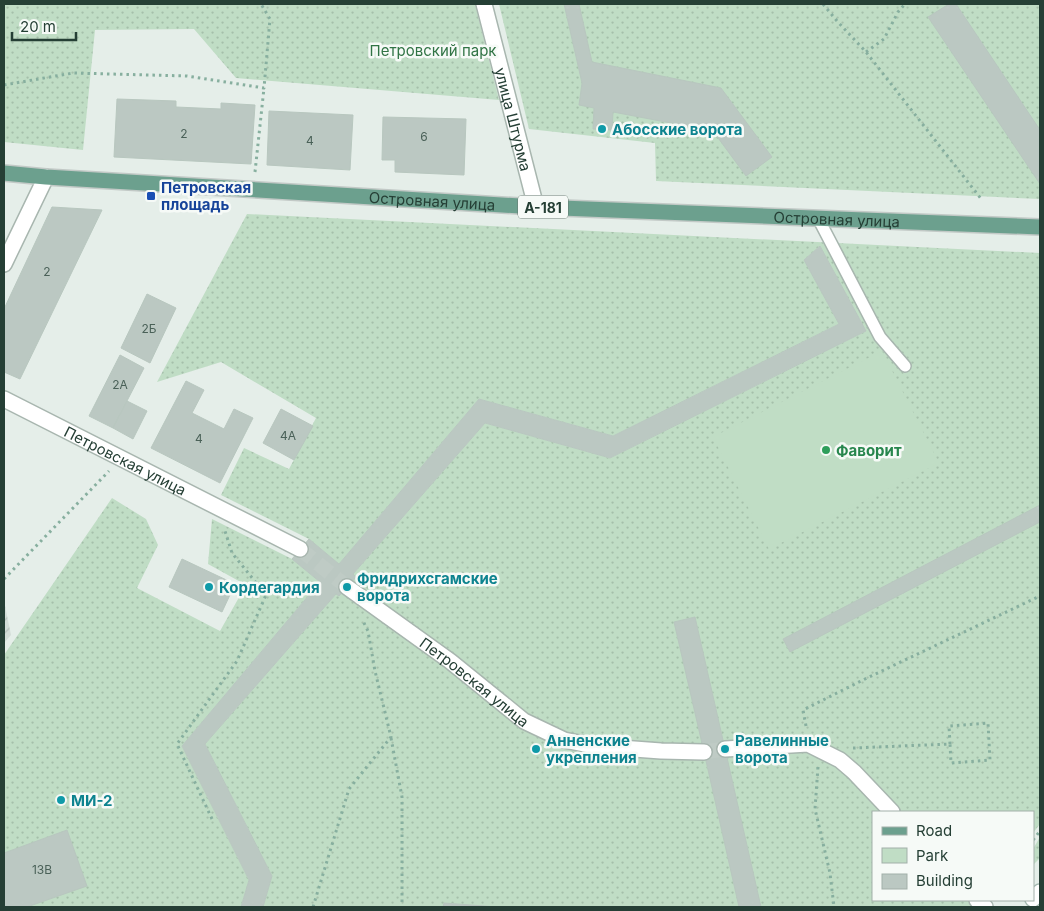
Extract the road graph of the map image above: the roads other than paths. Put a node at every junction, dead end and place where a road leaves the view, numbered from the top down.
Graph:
1 (484, 4) edge
2 (4, 173) edge
3 (46, 177) junction
4 (536, 206) junction
5 (818, 218) junction
6 (1040, 227) edge
7 (4, 264) edge
8 (905, 366) dead end
9 (4, 398) edge
10 (300, 549) tunnel mouth
11 (347, 587) tunnel mouth
12 (725, 749) tunnel mouth
13 (704, 752) tunnel mouth
14 (891, 811) edge

1 - 4 street, улица Штурма
2 - 3 main road, Островная улица / А-181
3 - 4 main road, Островная улица / А-181
3 - 7 street
4 - 5 main road, Островная улица / А-181
5 - 6 main road, Островная улица / А-181
5 - 8 lane
9 - 10 street, Петровская улица
11 - 13 street, Петровская улица
12 - 14 street

